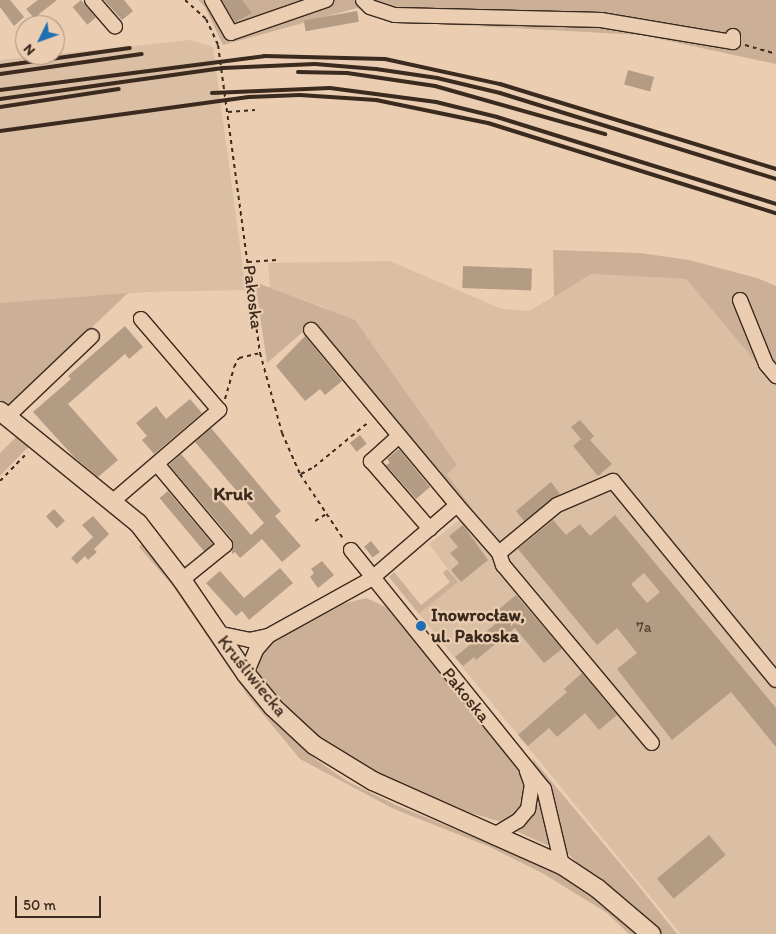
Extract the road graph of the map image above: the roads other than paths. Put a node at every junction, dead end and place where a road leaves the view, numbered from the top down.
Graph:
1 (92, 0) edge
2 (212, 0) edge
3 (326, 0) edge
4 (363, 0) edge
5 (115, 26) dead end
6 (733, 39) road end
7 (740, 300) dead end
8 (142, 319) dead end
9 (311, 330) dead end
10 (92, 336) dead end
11 (776, 376) edge
12 (4, 414) edge
13 (399, 436) junction
14 (157, 464) junction
15 (113, 501) junction
16 (457, 505) junction
17 (430, 529) junction
18 (351, 550) road end
19 (499, 553) junction
20 (371, 578) junction
21 (182, 580) junction
22 (217, 632) junction
23 (268, 636) junction
24 (246, 674) junction
25 (776, 680) edge
26 (652, 743) dead end
27 (523, 765) junction
28 (496, 834) junction
29 (562, 865) junction
30 (651, 934) edge

1 - 5 street
2 - 3 street
4 - 6 street
7 - 11 street
8 - 14 street
9 - 13 street
10 - 12 street
12 - 15 main road, Kruśliwiecka
13 - 16 street
13 - 17 street
14 - 15 street
14 - 21 street
15 - 21 main road, Kruśliwiecka
16 - 17 street
16 - 19 street
17 - 20 street
18 - 20 street, Pakoska
19 - 25 street
19 - 26 street
20 - 23 street
20 - 27 street, Pakoska
21 - 22 main road, Kruśliwiecka
22 - 23 street
22 - 24 main road, Kruśliwiecka
23 - 24 street
24 - 28 main road, Kruśliwiecka
27 - 28 street, Pakoska
27 - 29 street, Pakoska
28 - 29 main road, Kruśliwiecka
29 - 30 main road

